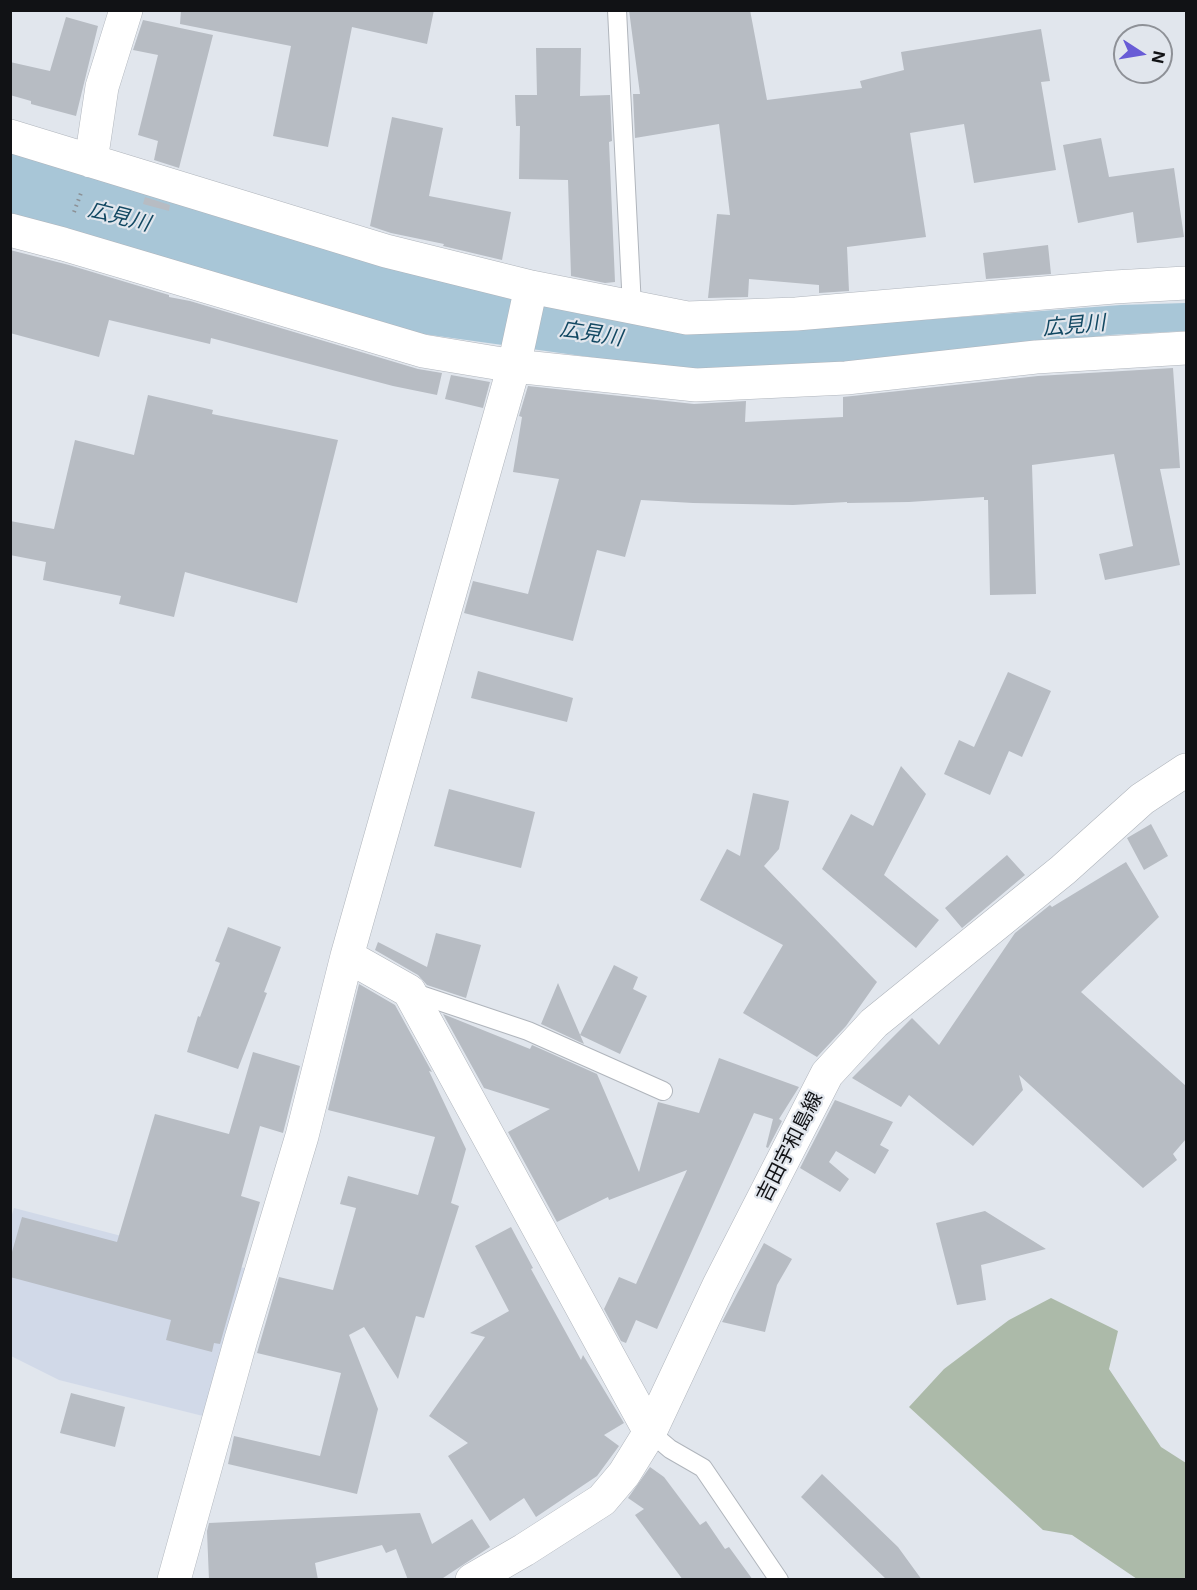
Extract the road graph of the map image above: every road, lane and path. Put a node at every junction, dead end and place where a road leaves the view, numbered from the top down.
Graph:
1 (126, 10) edge
2 (617, 10) edge
3 (10, 136) edge
4 (92, 161) junction
5 (10, 230) edge
6 (63, 244) junction
7 (1186, 283) edge
8 (530, 292) junction
9 (632, 307) junction
10 (1186, 348) edge
11 (516, 359) junction
12 (1186, 770) edge
13 (347, 956) junction
14 (409, 991) junction
15 (663, 1091) dead end
16 (650, 1432) junction
17 (174, 1580) edge
18 (472, 1580) edge
19 (779, 1580) edge

1 - 4 street
2 - 9 lane
3 - 4 street
4 - 6 path
4 - 8 street
5 - 6 street
6 - 11 street
7 - 9 street
8 - 9 street
8 - 11 street
10 - 11 street
11 - 13 street
12 - 16 street, 吉田宇和島線
13 - 14 street
13 - 17 street
14 - 15 lane
14 - 16 street
16 - 18 street, 吉田宇和島線
16 - 19 lane

